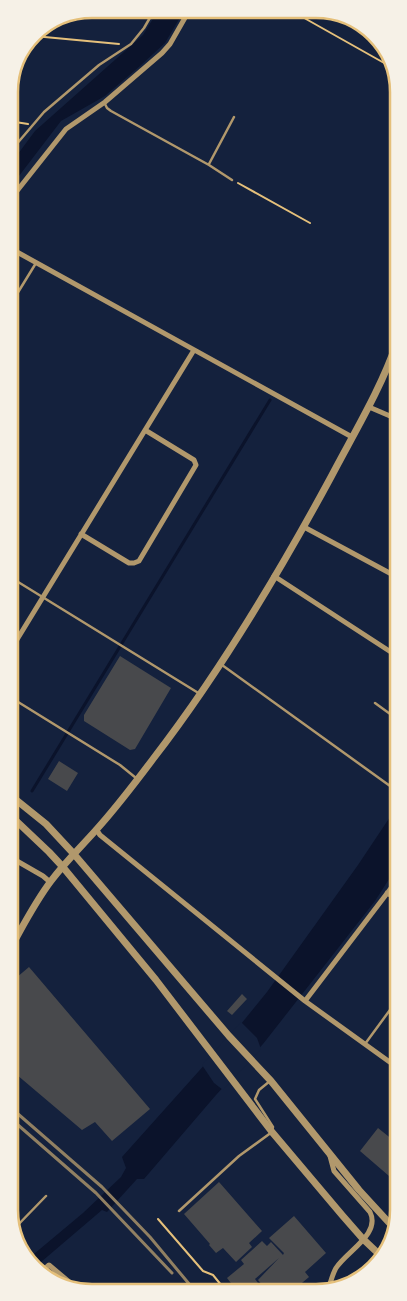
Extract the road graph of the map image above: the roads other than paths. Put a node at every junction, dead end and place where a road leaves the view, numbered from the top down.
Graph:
1 (150, 18) edge
2 (185, 18) edge
3 (105, 102) junction
4 (234, 117) dead end
5 (18, 142) edge
6 (209, 165) junction
7 (232, 180) road end
8 (18, 189) edge
9 (18, 253) edge
10 (36, 263) junction
11 (18, 292) edge
12 (194, 350) junction
13 (390, 361) edge
14 (369, 407) junction
15 (390, 416) edge
16 (145, 430) junction
17 (352, 437) junction
18 (304, 527) junction
19 (81, 534) junction
20 (390, 573) edge
21 (274, 576) junction
22 (18, 582) edge
23 (43, 597) junction
24 (18, 638) edge
25 (390, 650) edge
26 (220, 665) junction
27 (200, 694) junction
28 (18, 702) edge
29 (375, 703) dead end
30 (389, 713) edge
31 (138, 778) junction
32 (389, 785) edge
33 (18, 801) edge
34 (18, 823) edge
35 (96, 829) junction
36 (73, 853) junction
37 (18, 862) edge
38 (62, 866) junction
39 (50, 882) junction
40 (389, 890) edge
41 (387, 893) joint
42 (18, 934) edge
43 (304, 999) junction
44 (389, 1011) edge
45 (365, 1044) junction
46 (389, 1062) edge
47 (271, 1081) junction
48 (272, 1132) junction
49 (329, 1152) junction
50 (46, 1196) dead end
51 (179, 1211) dead end
52 (388, 1222) edge
53 (19, 1224) edge
54 (363, 1239) junction
55 (376, 1251) edge
56 (46, 1267) edge
57 (65, 1279) edge
58 (331, 1282) edge

1 - 5 lane
2 - 3 street
3 - 6 lane
3 - 8 street
4 - 6 lane
6 - 7 lane
9 - 10 street
10 - 11 lane
10 - 12 street
12 - 16 street
12 - 17 street
13 - 14 street
14 - 15 street
14 - 17 street
16 - 19 street
16 - 19 street
17 - 18 street
18 - 20 street
18 - 21 street
19 - 23 street
21 - 25 street
21 - 26 street
22 - 23 lane
23 - 24 street
23 - 27 lane
26 - 27 street
26 - 32 lane
27 - 31 street
28 - 31 lane
29 - 30 lane
31 - 35 street
33 - 36 street
34 - 38 street
35 - 36 street
35 - 43 street
36 - 38 street
36 - 47 street
37 - 39 street
38 - 39 street
38 - 48 street
39 - 42 street
40 - 41 street
41 - 43 street
43 - 45 street
44 - 45 lane
45 - 46 street
47 - 48 lane
47 - 49 street
48 - 51 lane
48 - 54 street
49 - 52 street
49 - 54 street
50 - 53 lane
54 - 55 street
54 - 58 street
56 - 57 street

